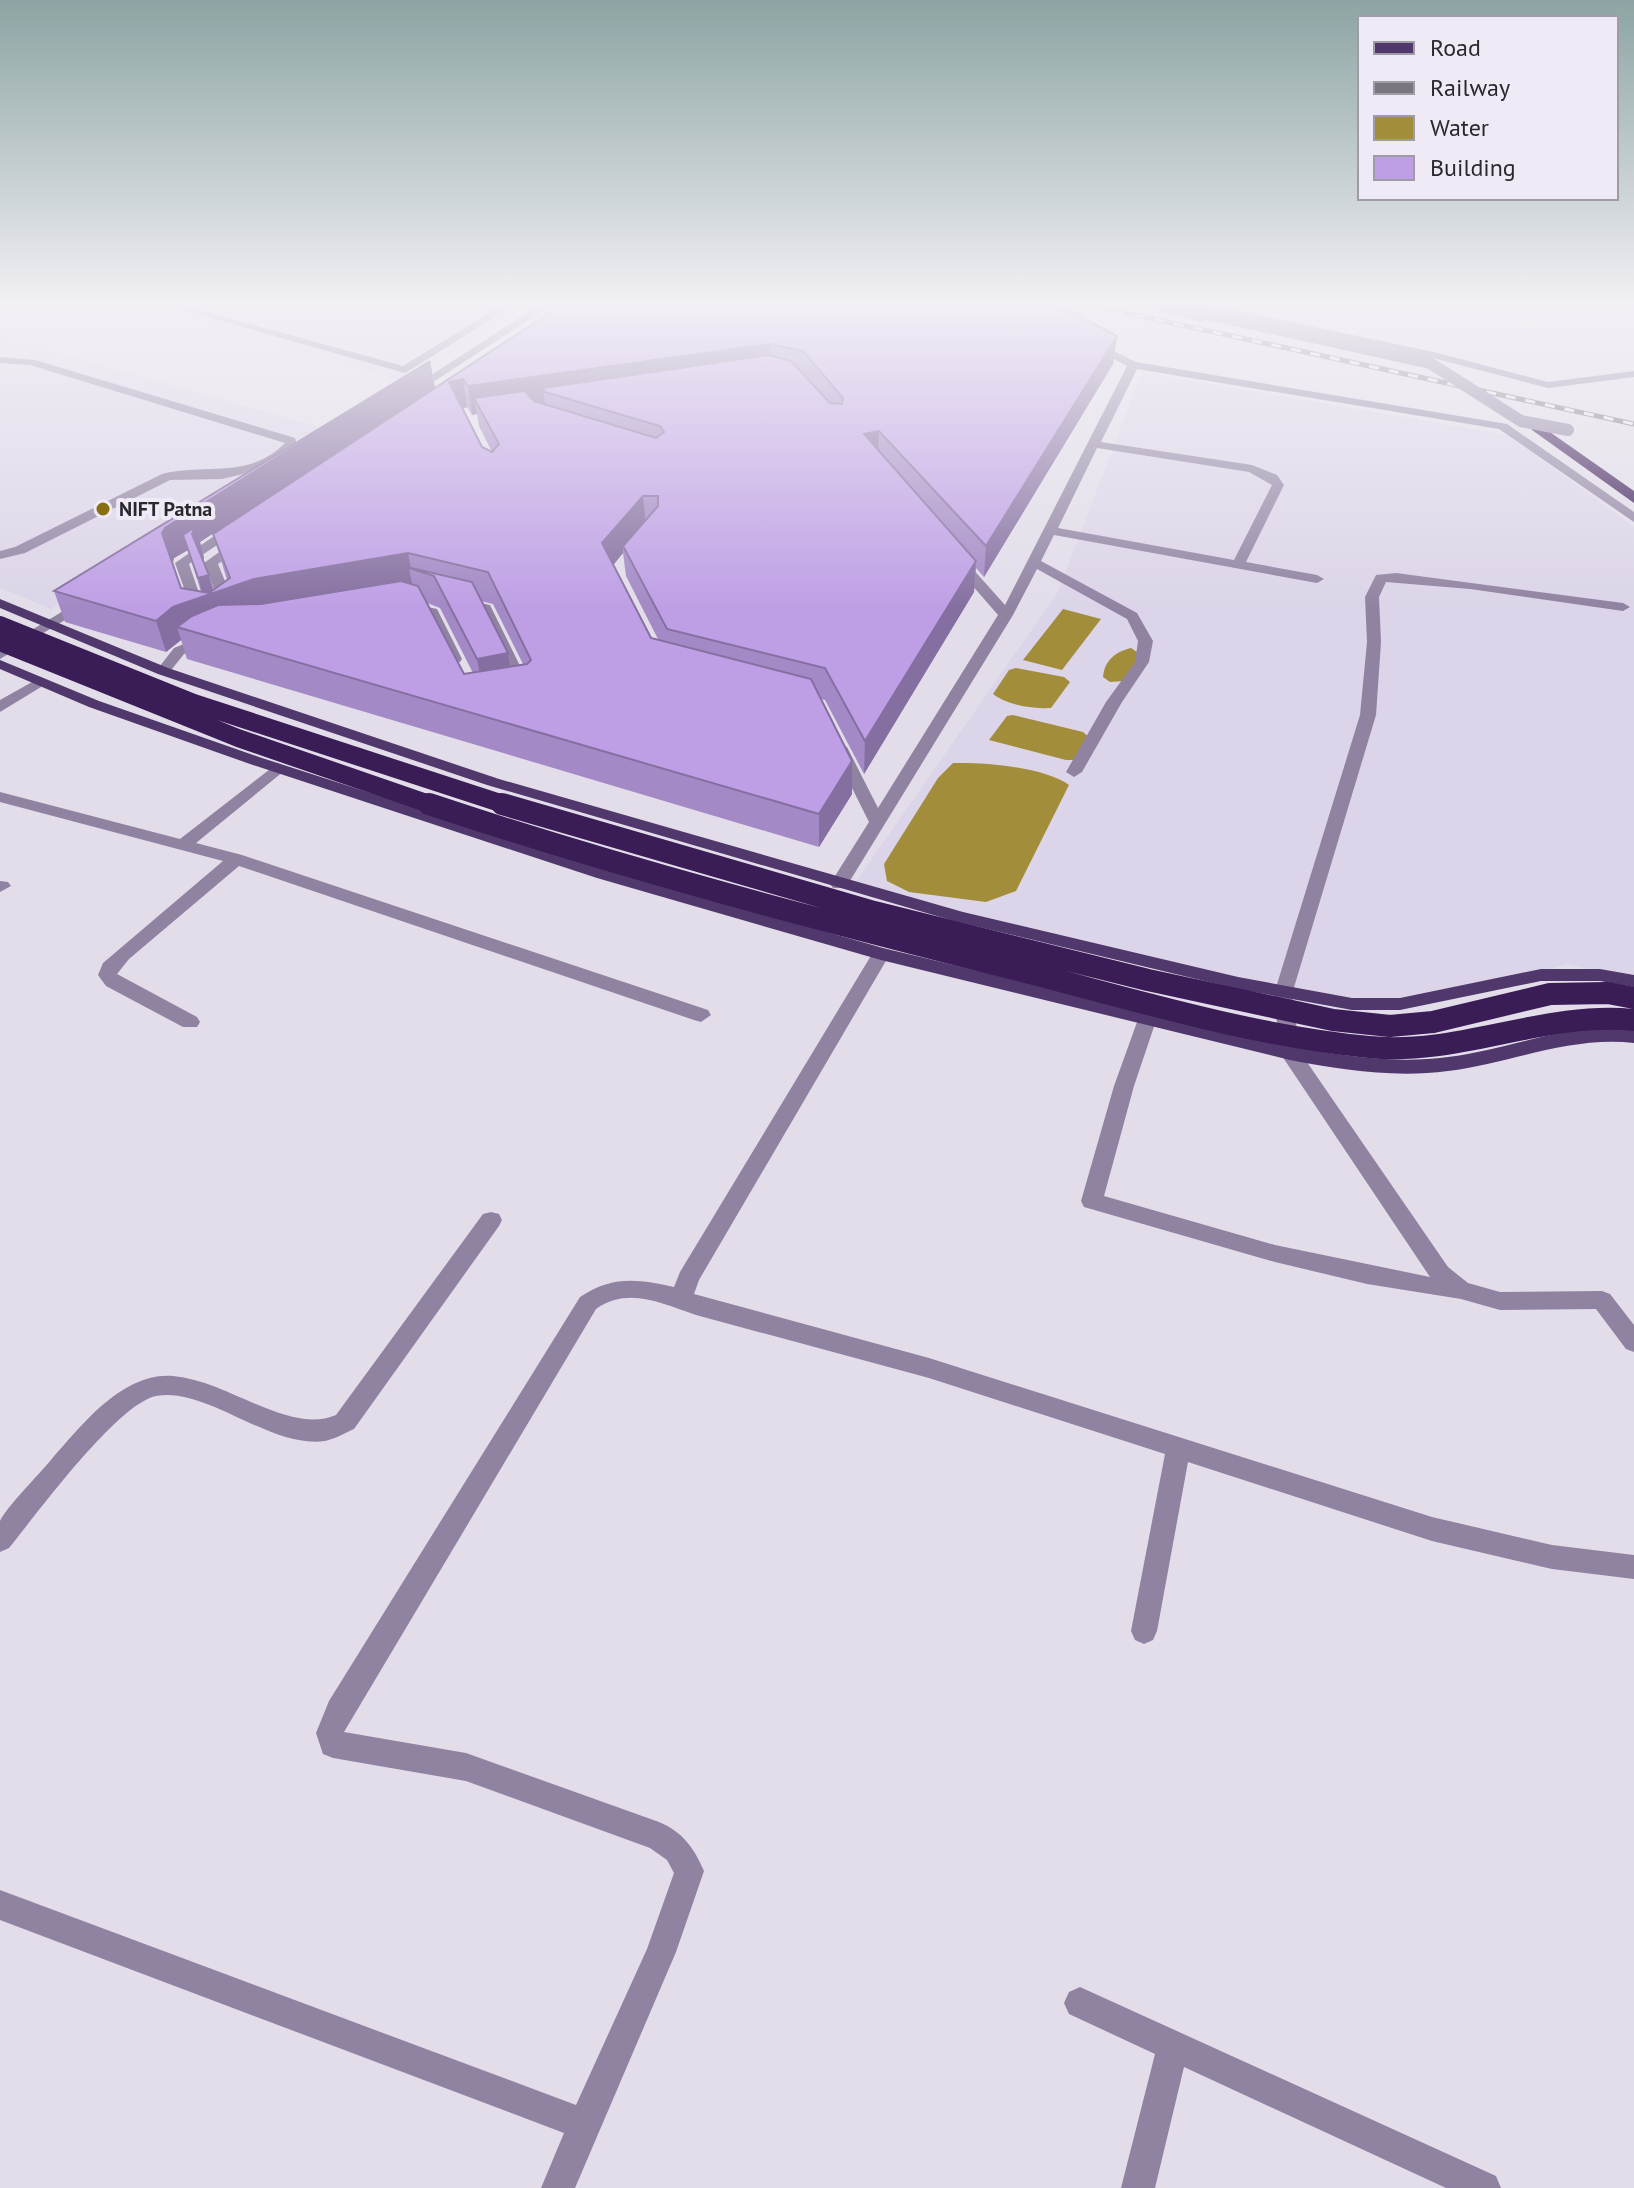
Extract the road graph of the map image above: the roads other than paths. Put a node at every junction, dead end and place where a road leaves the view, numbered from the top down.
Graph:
1 (175, 404) edge
2 (1113, 404) edge
3 (1370, 404) edge
4 (1493, 404) edge
5 (1537, 427) junction
6 (1568, 430) joint
7 (1093, 444) junction
8 (226, 475) junction
9 (1634, 484) edge
10 (253, 485) edge
11 (1634, 498) edge
12 (1634, 518) edge
13 (246, 521) edge
14 (1050, 530) junction
15 (249, 537) edge
16 (946, 547) edge
17 (0, 555) edge
18 (1034, 562) junction
19 (1238, 565) junction
20 (1317, 579) dead end
21 (101, 592) edge
22 (402, 597) edge
23 (442, 598) edge
24 (0, 603) edge
25 (1623, 607) dead end
26 (1006, 615) junction
27 (216, 622) junction
28 (50, 624) junction
29 (0, 625) edge
30 (0, 642) edge
31 (0, 655) edge
32 (0, 664) edge
33 (163, 671) junction
34 (463, 675) edge
35 (41, 681) junction
36 (513, 692) edge
37 (0, 707) edge
38 (832, 732) edge
39 (278, 768) junction
40 (1074, 772) dead end
41 (0, 797) edge
42 (877, 822) junction
43 (183, 845) junction
44 (236, 859) junction
45 (839, 884) junction
46 (881, 954) junction
47 (1164, 966) junction
48 (1634, 981) edge
49 (1283, 994) junction
50 (1634, 998) edge
51 (701, 1015) dead end
52 (1149, 1020) junction
53 (1634, 1020) edge
54 (190, 1022) dead end
55 (1634, 1036) edge
56 (1290, 1053) junction
57 (491, 1220) dead end
58 (1461, 1290) junction
59 (682, 1298) junction
60 (1634, 1342) edge
61 (1179, 1446) junction
62 (0, 1540) edge
63 (1634, 1567) edge
64 (1144, 1631) dead end
65 (0, 1905) edge
66 (1080, 2003) dead end
67 (1173, 2046) junction
68 (582, 2124) junction
69 (1472, 2186) edge
70 (558, 2188) edge
71 (1138, 2188) edge

1 - 8 street
2 - 7 street
3 - 12 street
4 - 5 street, bridge
5 - 6 street, bridge
5 - 11 highway
6 - 9 highway
7 - 14 street
7 - 19 street
8 - 10 street
8 - 17 street
13 - 27 street
14 - 18 street
14 - 19 street
15 - 27 street
16 - 26 street
18 - 26 street
18 - 40 street
19 - 20 street
21 - 28 street
22 - 34 street
23 - 36 street
24 - 28 main road
25 - 49 street
26 - 42 street
27 - 33 street
28 - 31 street
28 - 33 main road
29 - 50 highway, bridge
30 - 53 highway, bridge
32 - 35 main road
33 - 45 main road
35 - 37 street
35 - 39 main road
38 - 42 street
39 - 43 street
39 - 46 main road
41 - 43 street
42 - 45 street
43 - 44 street
44 - 51 street
44 - 54 street
45 - 47 main road
46 - 52 main road
46 - 59 street
47 - 49 main road
47 - 52 street
48 - 49 main road
49 - 56 street
52 - 56 main road
52 - 58 street
55 - 56 main road
56 - 58 street
57 - 62 street
58 - 60 street
59 - 61 street
59 - 68 street
61 - 63 street
61 - 64 street
65 - 68 street
66 - 67 street
67 - 69 street
67 - 71 street
68 - 70 street

